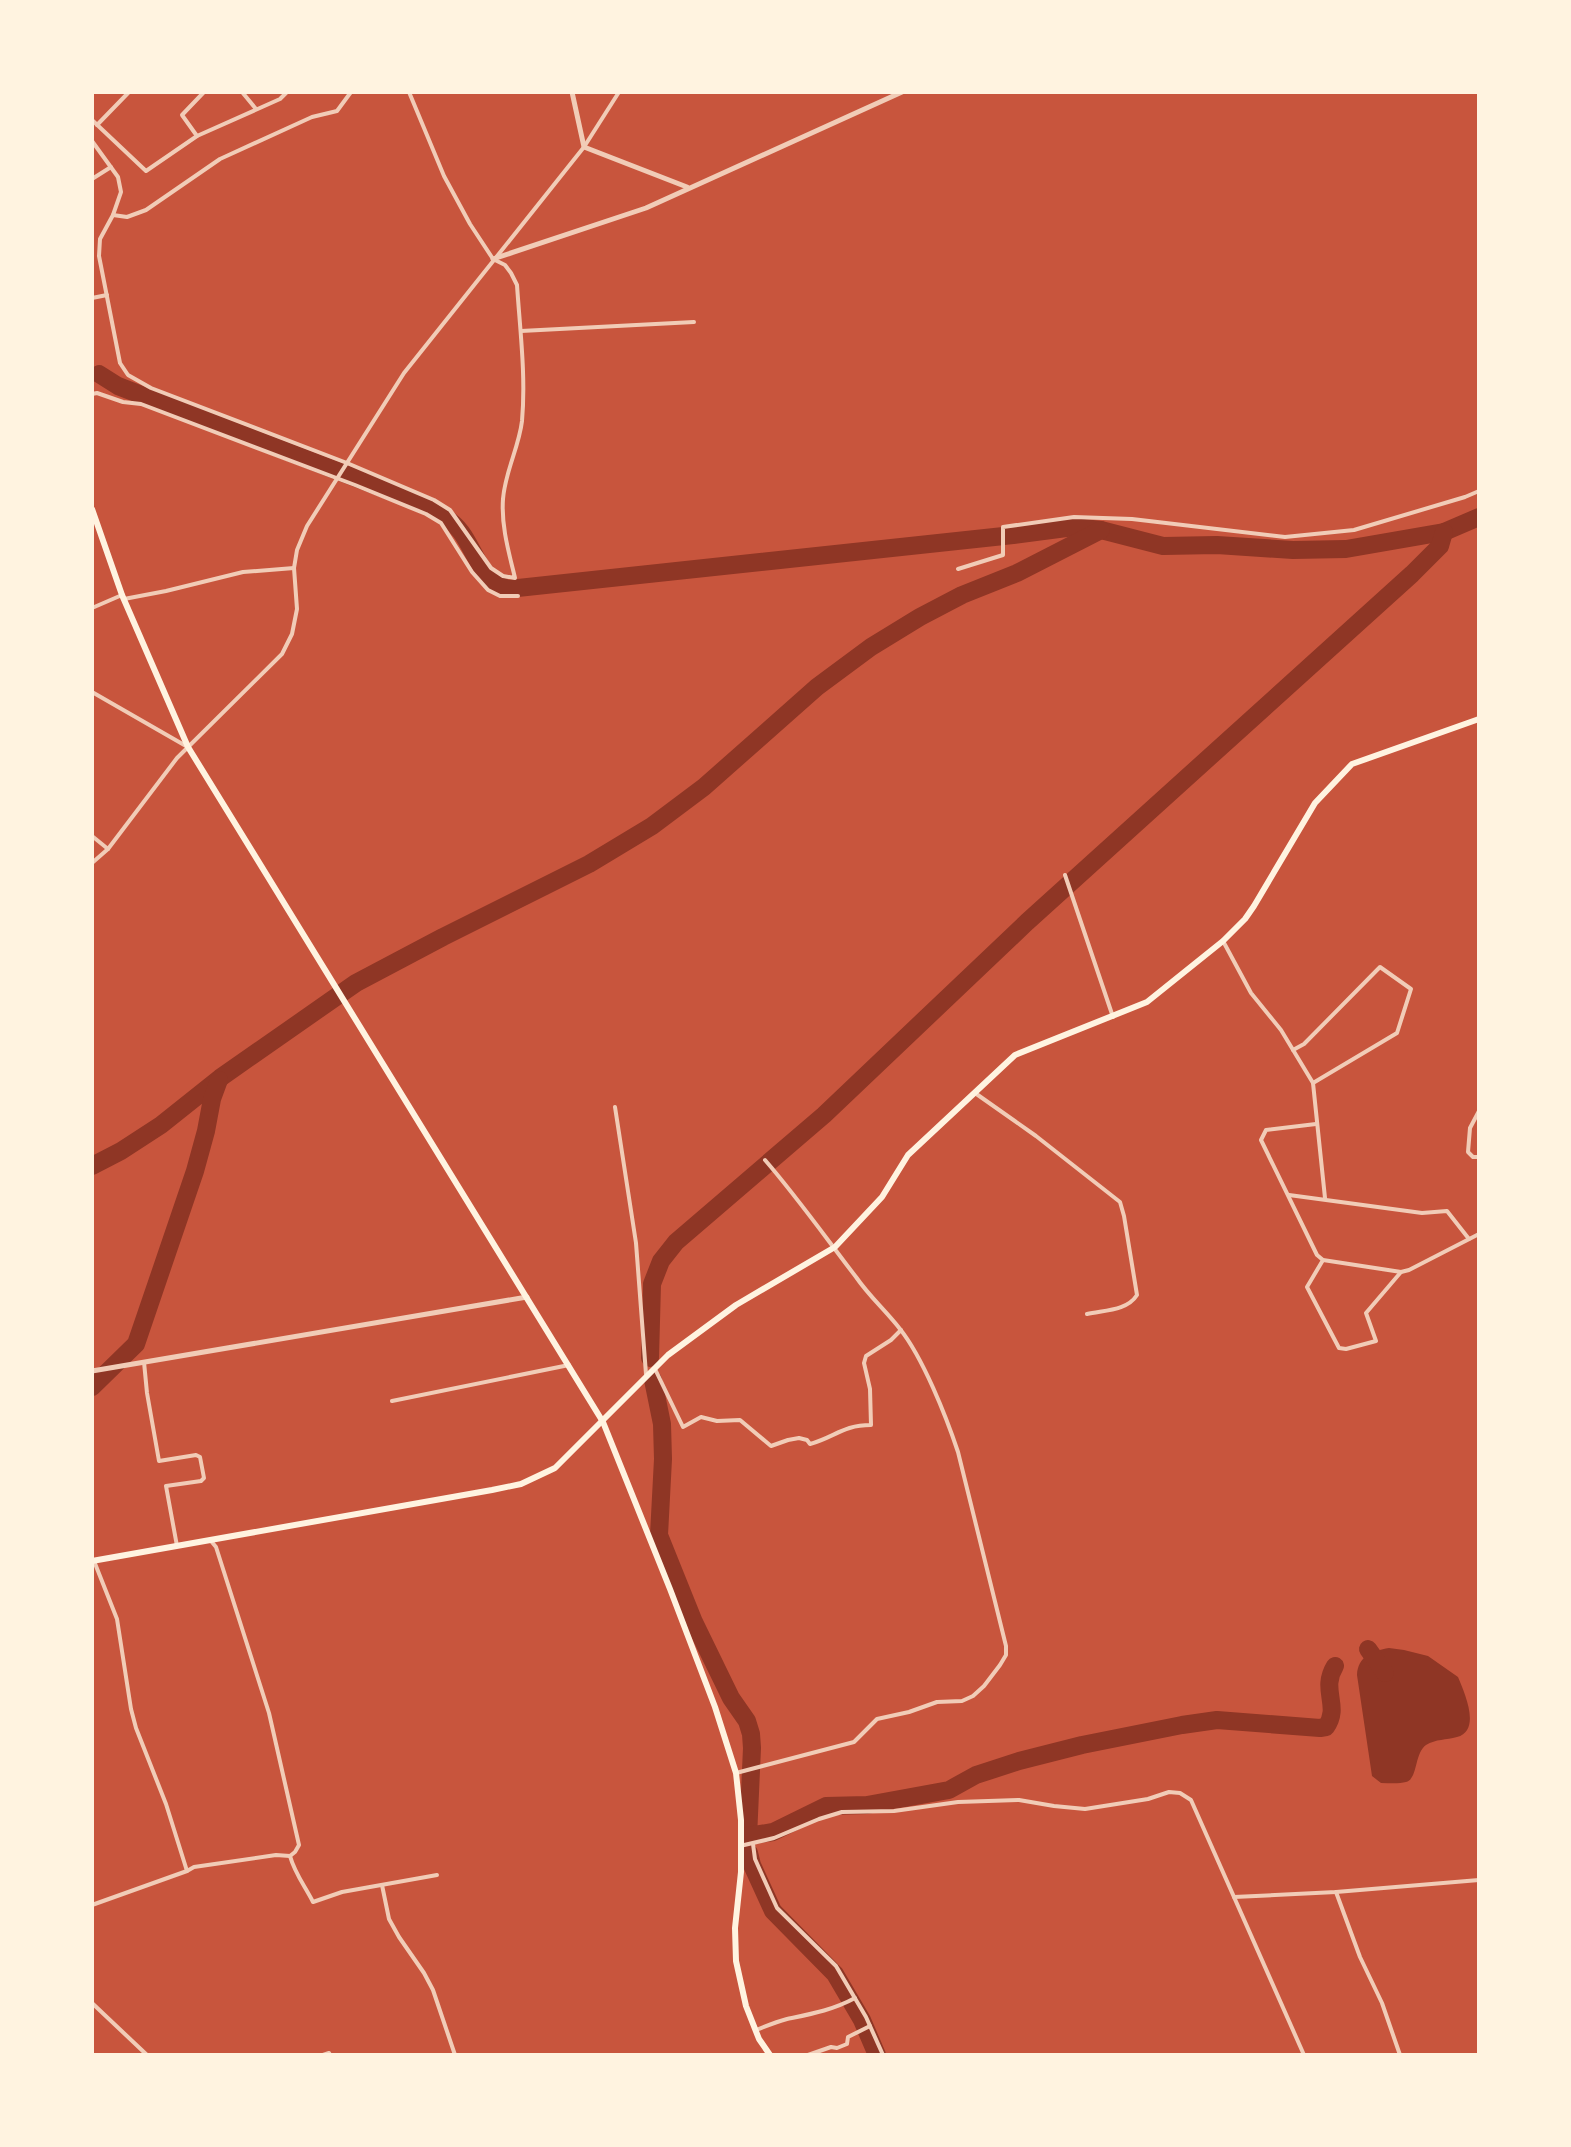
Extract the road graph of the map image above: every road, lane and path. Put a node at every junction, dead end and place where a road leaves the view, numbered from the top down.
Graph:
1 (129, 92) edge
2 (204, 92) edge
3 (242, 92) edge
4 (287, 92) edge
5 (351, 92) edge
6 (409, 92) edge
7 (572, 92) edge
8 (619, 92) edge
9 (902, 92) edge
10 (257, 109) junction
11 (92, 120) edge
12 (97, 125) junction
13 (197, 136) junction
14 (92, 141) edge
15 (584, 147) junction
16 (111, 167) junction
17 (92, 179) edge
18 (688, 188) junction
19 (113, 215) junction
20 (493, 259) junction
21 (107, 295) junction
22 (92, 298) edge
23 (694, 322) dead end
24 (521, 331) junction
25 (92, 394) edge
26 (347, 463) junction
27 (338, 479) junction
28 (1479, 491) edge
29 (92, 509) edge
30 (294, 568) junction
31 (958, 569) dead end
32 (518, 596) dead end
33 (123, 597) junction
34 (92, 608) edge
35 (92, 692) edge
36 (1479, 719) edge
37 (188, 747) junction
38 (92, 836) edge
39 (108, 849) junction
40 (92, 863) edge
41 (1065, 875) dead end
42 (1223, 941) junction
43 (1113, 1017) junction
44 (1293, 1050) junction
45 (1313, 1083) junction
46 (975, 1093) junction
47 (615, 1107) dead end
48 (1479, 1111) edge
49 (1316, 1124) junction
50 (1479, 1157) edge
51 (765, 1160) dead end
52 (1289, 1195) junction
53 (1325, 1198) junction
54 (1479, 1234) edge
55 (1469, 1239) junction
56 (835, 1247) junction
57 (1323, 1260) junction
58 (1401, 1272) junction
59 (527, 1297) junction
60 (1087, 1314) dead end
61 (901, 1330) junction
62 (144, 1362) junction
63 (569, 1365) junction
64 (655, 1367) junction
65 (92, 1371) edge
66 (646, 1374) junction
67 (392, 1401) dead end
68 (603, 1422) junction
69 (211, 1541) junction
70 (177, 1546) junction
71 (93, 1561) edge
72 (737, 1773) junction
73 (753, 1844) junction
74 (740, 1846) junction
75 (290, 1856) junction
76 (187, 1871) junction
77 (437, 1875) dead end
78 (1479, 1880) edge
79 (382, 1885) junction
80 (1336, 1892) junction
81 (1234, 1897) junction
82 (92, 1905) edge
83 (855, 1998) junction
84 (92, 2003) edge
85 (870, 2026) junction
86 (756, 2030) junction
87 (147, 2055) edge
88 (323, 2055) edge
89 (330, 2055) edge
90 (455, 2055) edge
91 (770, 2055) edge
92 (810, 2055) edge
93 (883, 2055) edge
94 (1304, 2055) edge
95 (1400, 2055) edge

1 - 12 street
2 - 13 street
3 - 10 street
4 - 10 street
5 - 19 street
6 - 20 street
7 - 15 street
8 - 15 street
9 - 18 street
10 - 13 street
11 - 12 street
12 - 13 street
14 - 16 street
15 - 18 street
15 - 20 street
16 - 17 street
16 - 19 street
18 - 20 street
19 - 21 street
20 - 24 street
20 - 26 street
21 - 22 street
21 - 26 street
23 - 24 street
24 - 26 street
25 - 27 street
26 - 27 street
27 - 30 street
27 - 32 street
28 - 31 street
29 - 33 main road
30 - 33 street
30 - 37 street
33 - 34 street
33 - 37 main road
35 - 37 street
36 - 42 main road
37 - 39 street
37 - 59 main road
38 - 39 street
39 - 40 street
41 - 43 street
42 - 43 main road
42 - 44 street
43 - 46 main road
44 - 45 street
44 - 45 street
45 - 49 street
46 - 56 main road
46 - 60 street
47 - 66 street
48 - 50 street
49 - 52 street
49 - 53 street
51 - 56 street
52 - 53 street
52 - 57 street
53 - 55 street
54 - 55 street
55 - 58 street
56 - 61 street
56 - 64 main road
57 - 58 street
57 - 58 street
59 - 62 street
59 - 63 main road
61 - 64 street
61 - 72 street
62 - 65 street
62 - 70 street
63 - 67 street
63 - 68 main road
64 - 66 main road
66 - 68 main road
68 - 69 main road
68 - 72 main road
69 - 70 main road
69 - 75 street
70 - 71 main road
71 - 76 street
72 - 74 main road
73 - 74 street
73 - 81 street
73 - 83 street
74 - 86 main road
75 - 76 street
75 - 79 street
76 - 82 street
77 - 79 street
78 - 80 street
79 - 90 street
80 - 81 street
80 - 95 street
81 - 94 street
83 - 85 street
83 - 86 street
84 - 87 street
85 - 92 street
85 - 93 street
86 - 91 main road
88 - 89 street

